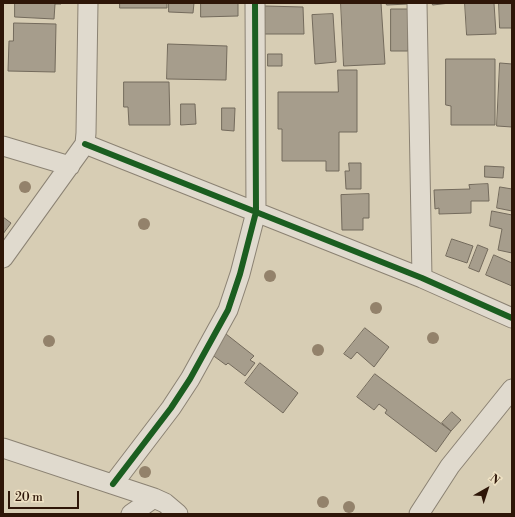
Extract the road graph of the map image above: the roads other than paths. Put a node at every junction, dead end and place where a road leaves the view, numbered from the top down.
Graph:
1 (88, 3) edge
2 (255, 3) edge
3 (417, 3) edge
4 (85, 144) junction
5 (3, 146) edge
6 (70, 166) junction
7 (256, 212) junction
8 (3, 258) edge
9 (422, 278) junction
10 (512, 318) edge
11 (512, 389) edge
12 (3, 448) edge
13 (113, 484) junction
14 (154, 498) junction
15 (130, 514) edge
16 (178, 514) edge
17 (420, 514) edge

1 - 4 street
2 - 7 street
3 - 9 street
4 - 6 street
4 - 7 street
5 - 6 street
6 - 8 street
7 - 9 street
7 - 13 street
9 - 10 street
11 - 17 street
12 - 13 street
13 - 14 street
14 - 15 street
14 - 16 street

